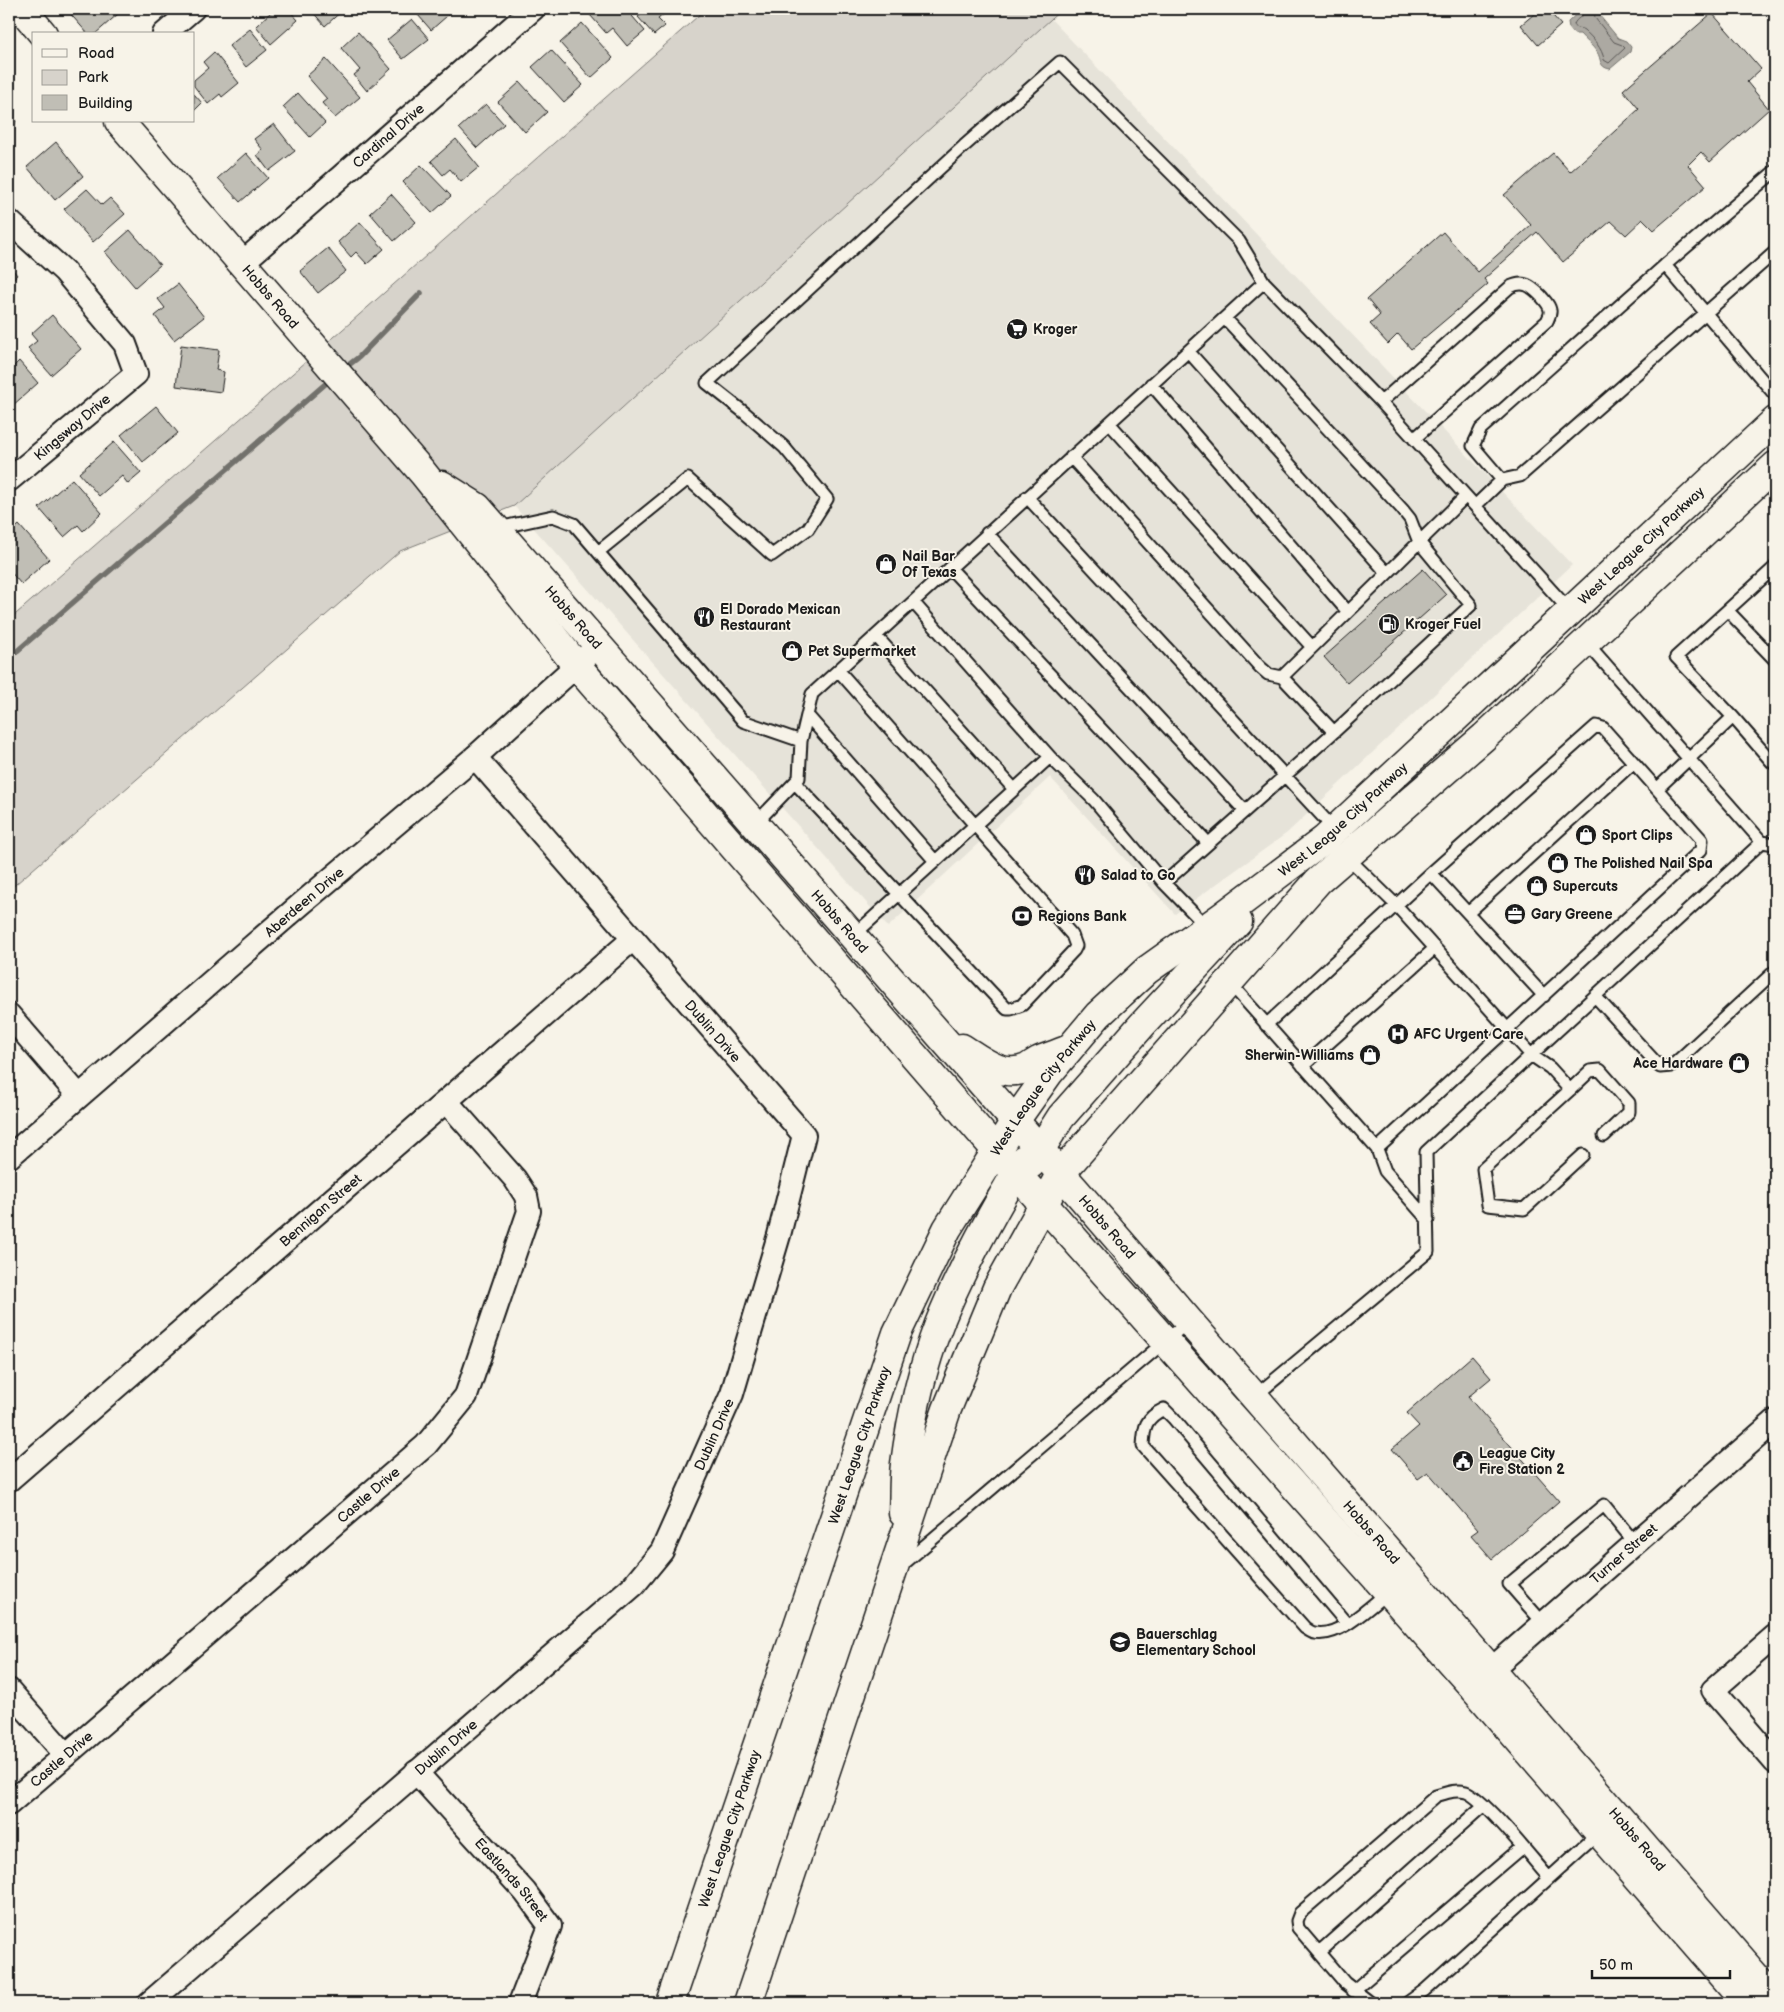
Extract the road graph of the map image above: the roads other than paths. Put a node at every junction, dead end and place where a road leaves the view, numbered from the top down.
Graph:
1 (22, 9) edge
2 (193, 9) edge
3 (533, 9) edge
4 (42, 32) edge
5 (166, 32) edge
6 (120, 122) edge
7 (1775, 171) edge
8 (9, 221) edge
9 (1775, 252) edge
10 (242, 263) junction
11 (1665, 265) junction
12 (1264, 282) junction
13 (1706, 313) junction
14 (1225, 318) junction
15 (1188, 351) junction
16 (1151, 384) junction
17 (1775, 395) edge
18 (1381, 402) junction
19 (1775, 421) edge
20 (1109, 423) junction
21 (1414, 439) junction
22 (1071, 457) junction
23 (1775, 466) edge
24 (423, 473) junction
25 (9, 480) edge
26 (1502, 480) junction
27 (1466, 496) junction
28 (1027, 497) junction
29 (1476, 506) junction
30 (496, 529) junction
31 (987, 533) junction
32 (1419, 542) junction
33 (598, 552) junction
34 (1775, 567) edge
35 (950, 568) junction
36 (1388, 573) junction
37 (913, 602) junction
38 (1570, 611) junction
39 (1728, 611) junction
40 (1348, 612) junction
41 (876, 636) junction
42 (1586, 642) junction
43 (598, 646) junction
44 (1312, 648) junction
45 (1775, 660) edge
46 (577, 666) junction
47 (838, 670) junction
48 (1282, 677) junction
49 (807, 715) junction
50 (1733, 717) junction
51 (1334, 732) junction
52 (801, 741) junction
53 (475, 757) junction
54 (1050, 757) junction
55 (1688, 758) junction
56 (1634, 763) junction
57 (1775, 764) edge
58 (1284, 776) junction
59 (795, 783) junction
60 (1014, 789) junction
61 (1657, 789) junction
62 (1245, 811) junction
63 (755, 824) junction
64 (975, 825) junction
65 (1330, 835) junction
66 (1762, 842) junction
67 (1208, 844) junction
68 (1775, 844) edge
69 (1346, 856) junction
70 (935, 861) junction
71 (1431, 873) junction
72 (1164, 883) junction
73 (898, 894) junction
74 (1396, 905) junction
75 (1468, 913) junction
76 (1207, 928) junction
77 (852, 936) junction
78 (633, 939) junction
79 (1435, 948) junction
80 (1775, 971) edge
81 (1229, 982) junction
82 (1544, 996) junction
83 (1595, 996) junction
84 (9, 1015) edge
85 (1266, 1025) junction
86 (1508, 1030) junction
87 (938, 1032) junction
88 (1070, 1049) junction
89 (1531, 1055) junction
90 (1303, 1066) junction
91 (1570, 1090) junction
92 (79, 1096) junction
93 (447, 1102) junction
94 (1015, 1120) junction
95 (1604, 1136) dead end
96 (1037, 1146) junction
97 (1376, 1149) junction
98 (996, 1151) junction
99 (1583, 1155) dead end
100 (9, 1157) edge
101 (1061, 1173) junction
102 (1018, 1176) junction
103 (1042, 1204) junction
104 (1428, 1220) junction
105 (1189, 1321) junction
106 (1165, 1341) junction
107 (1254, 1397) junction
108 (1775, 1421) edge
109 (9, 1480) edge
110 (1635, 1543) junction
111 (894, 1567) junction
112 (1398, 1583) junction
113 (1347, 1624) junction
114 (1544, 1624) junction
115 (1775, 1636) edge
116 (1481, 1678) junction
117 (9, 1690) edge
118 (66, 1754) junction
119 (1775, 1762) edge
120 (416, 1772) junction
121 (9, 1804) edge
122 (1484, 1805) junction
123 (1599, 1833) junction
124 (1522, 1847) junction
125 (1549, 1878) junction
126 (1319, 1952) junction
127 (1352, 1990) junction
128 (1775, 1998) edge
129 (148, 2003) edge
130 (520, 2003) edge
131 (670, 2003) edge
132 (748, 2003) edge
133 (1371, 2003) edge
134 (1407, 2003) edge
135 (1747, 2003) edge

1 - 4 main road
2 - 5 street
3 - 10 street, Cardinal Drive
6 - 10 main road, Hobbs Road
7 - 11 lane
8 - 25 street, Kingsway Drive
9 - 13 lane
10 - 24 main road, Hobbs Road
11 - 13 lane
11 - 26 lane
12 - 14 lane
12 - 18 lane
12 - 33 lane
13 - 17 lane
13 - 26 lane
14 - 15 lane
14 - 32 lane
15 - 16 lane
15 - 36 lane
16 - 20 lane
16 - 40 lane
18 - 21 lane
18 - 21 lane
19 - 38 main road, West League City Parkway
20 - 22 lane
20 - 44 lane
21 - 27 lane
22 - 28 lane
22 - 48 lane
23 - 42 main road
24 - 30 main road, Hobbs Road
24 - 46 main road, Hobbs Road
26 - 29 lane
27 - 29 lane
27 - 32 lane
28 - 31 lane
28 - 58 lane
29 - 38 lane
30 - 33 lane
30 - 43 main road, Hobbs Road
31 - 35 lane
31 - 62 lane
32 - 36 lane
32 - 51 lane
33 - 52 lane
34 - 39 lane
35 - 37 lane
35 - 67 lane
36 - 40 lane
37 - 41 lane
37 - 54 lane
38 - 42 main road
38 - 65 main road, West League City Parkway
39 - 45 lane
39 - 50 lane
40 - 44 lane
41 - 47 lane
41 - 60 lane
42 - 55 lane
42 - 69 main road
43 - 46 street, Aberdeen Drive
43 - 63 main road, Hobbs Road
44 - 48 lane
46 - 53 street, Aberdeen Drive
46 - 98 main road, Hobbs Road
47 - 49 lane
47 - 64 lane
48 - 51 lane
49 - 52 lane
49 - 70 lane
50 - 55 lane
50 - 57 lane
51 - 58 lane
52 - 59 lane
53 - 78 street, Dublin Drive
53 - 92 street, Aberdeen Drive
54 - 60 lane
54 - 72 lane
55 - 61 lane
55 - 66 lane
56 - 61 lane
56 - 71 lane
56 - 75 lane
58 - 62 lane
58 - 65 lane
59 - 63 lane
59 - 73 lane
60 - 64 lane
61 - 82 lane
62 - 67 lane
63 - 77 main road, Hobbs Road
64 - 70 lane
64 - 73 lane
65 - 76 main road, West League City Parkway
65 - 96 main road
66 - 68 lane
66 - 83 lane
67 - 72 lane
69 - 74 lane
69 - 81 main road
70 - 73 lane
71 - 74 lane
71 - 75 lane
72 - 76 lane
73 - 77 lane
74 - 79 lane
74 - 85 lane
75 - 82 lane
76 - 88 main road, West League City Parkway
77 - 87 main road, Hobbs Road
78 - 93 street, Bennigan Street
78 - 120 street, Dublin Drive
79 - 86 lane
79 - 90 lane
80 - 83 lane
81 - 85 lane
81 - 101 main road
82 - 86 lane
83 - 89 lane
84 - 92 street
85 - 90 lane
86 - 89 lane
86 - 97 lane
87 - 88 main road
87 - 94 main road, Hobbs Road
88 - 94 main road, West League City Parkway
89 - 91 lane
89 - 104 lane
90 - 97 lane
91 - 95 lane
91 - 99 lane
92 - 100 street, Aberdeen Drive
93 - 109 street, Bennigan Street
93 - 118 street, Castle Drive
94 - 96 main road, Hobbs Road
94 - 98 main road, West League City Parkway
96 - 101 main road, Hobbs Road
96 - 102 main road
97 - 104 lane
98 - 102 main road, Hobbs Road
98 - 131 main road, West League City Parkway
101 - 103 main road
101 - 105 main road, Hobbs Road
102 - 103 main road, Hobbs Road
102 - 111 main road
103 - 106 main road, Hobbs Road
103 - 111 main road
104 - 107 lane
105 - 106 lane
105 - 107 main road, Hobbs Road
106 - 111 lane
106 - 112 main road, Hobbs Road
107 - 112 main road, Hobbs Road
108 - 110 street, Turner Street
110 - 114 street, Turner Street
110 - 114 lane
111 - 132 main road
112 - 113 lane
112 - 116 main road, Hobbs Road
113 - 113 lane
114 - 116 street, Turner Street
115 - 119 street
116 - 123 main road, Hobbs Road
116 - 128 main road, Hobbs Road
117 - 118 street
118 - 121 street, Castle Drive
120 - 129 street, Dublin Drive
120 - 130 street, Eastlands Street
122 - 124 lane
122 - 126 lane
122 - 126 lane
123 - 125 lane
123 - 135 main road, Hobbs Road
124 - 125 lane
124 - 127 lane
125 - 134 lane
126 - 127 lane
127 - 133 lane

